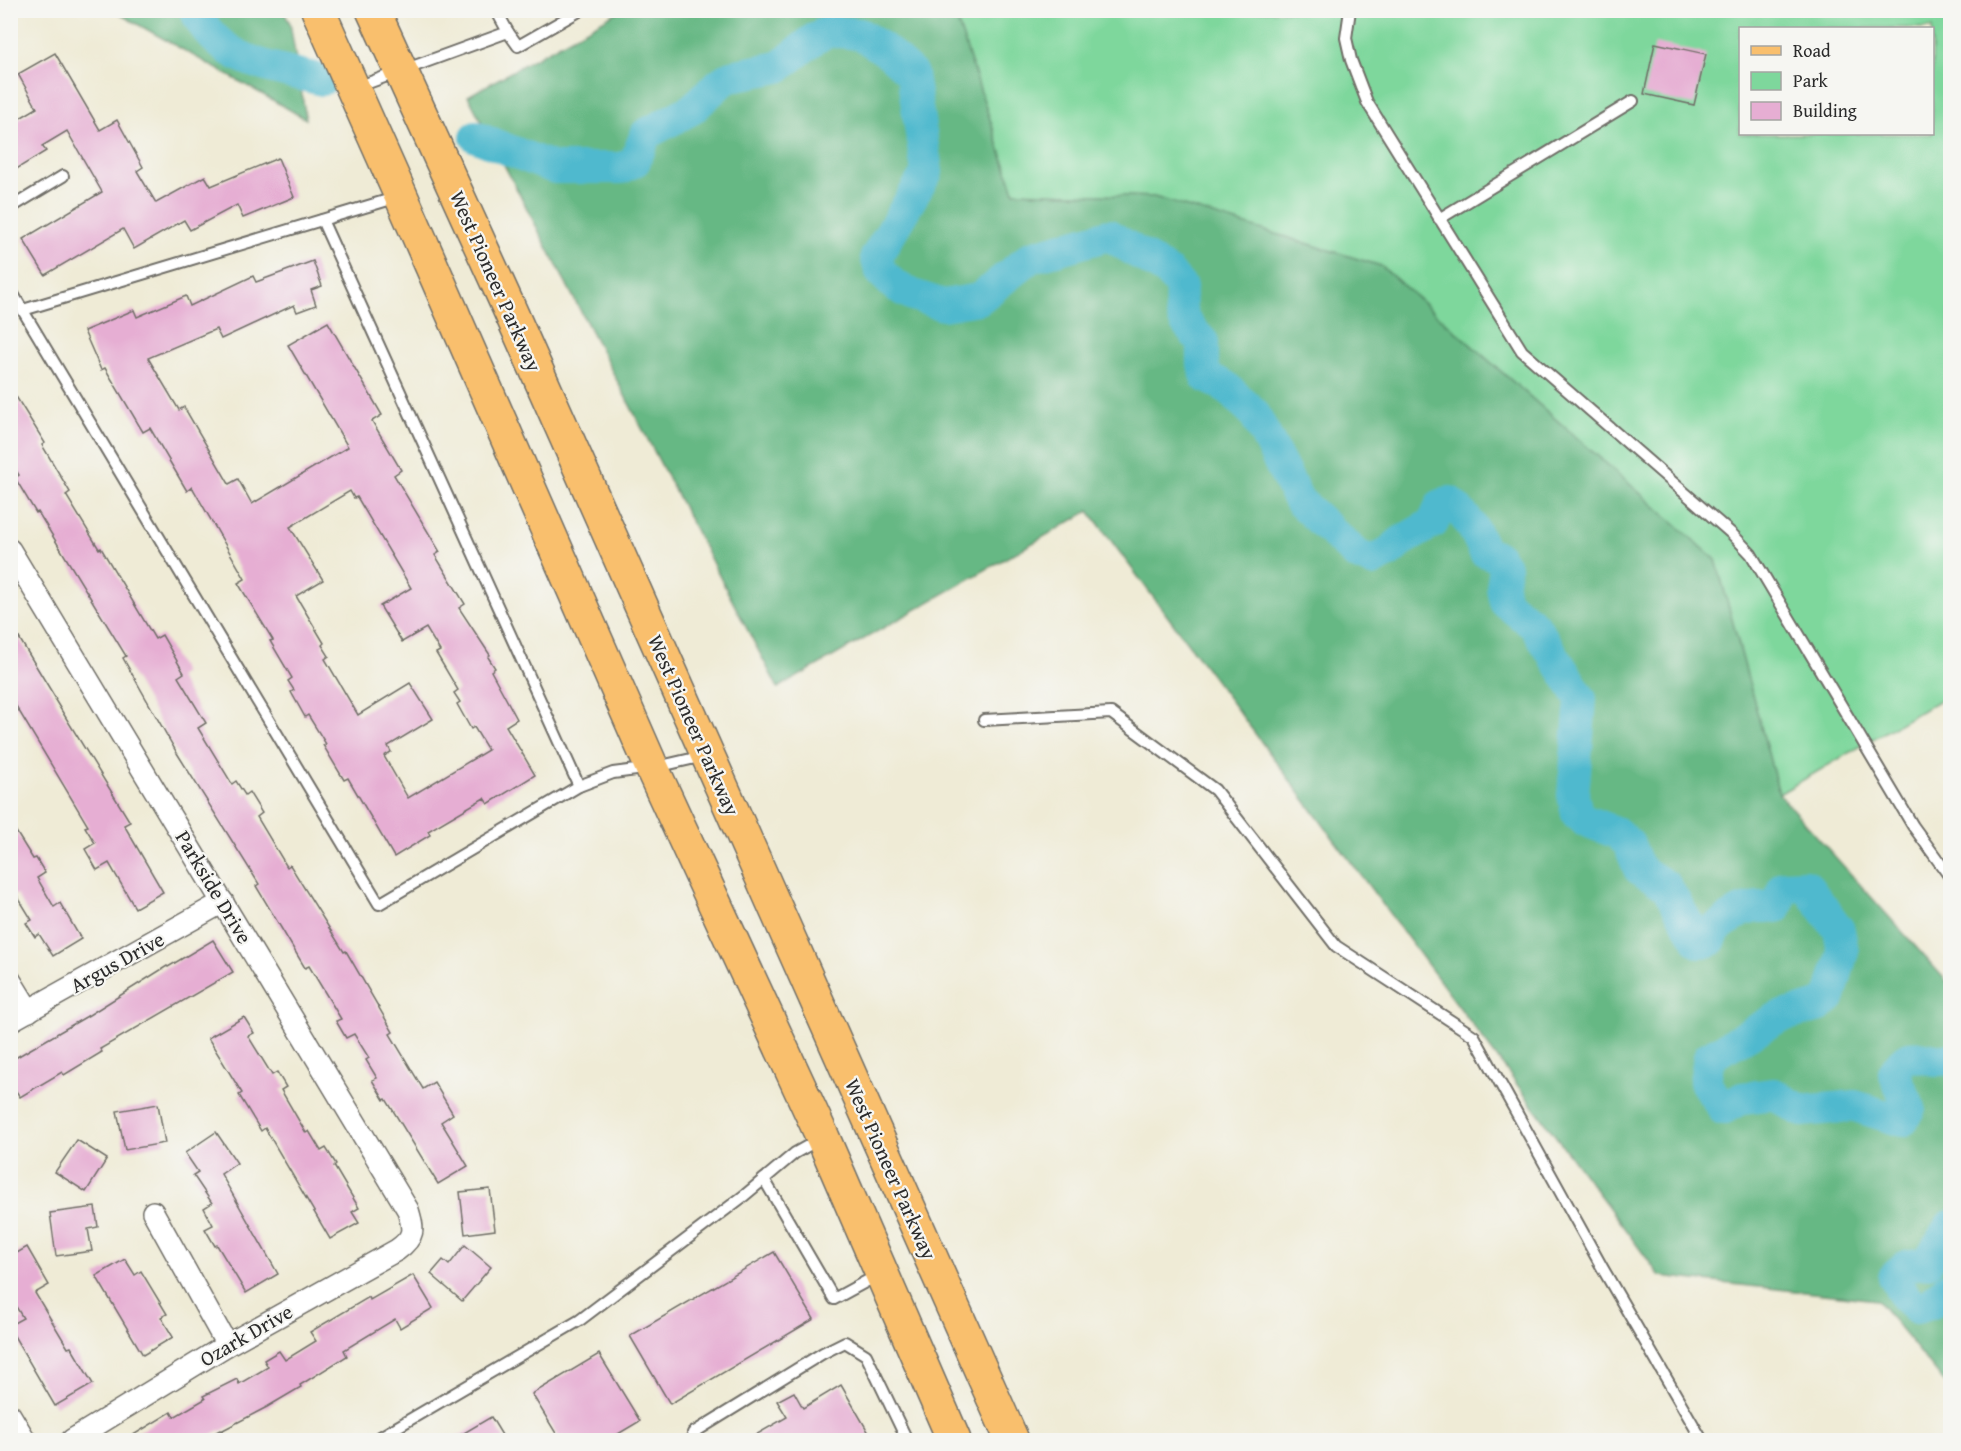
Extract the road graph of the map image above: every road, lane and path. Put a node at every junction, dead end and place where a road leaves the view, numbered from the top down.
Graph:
1 (318, 10) edge
2 (373, 10) edge
3 (496, 10) edge
4 (581, 10) edge
5 (1350, 10) edge
6 (508, 32) junction
7 (401, 72) junction
8 (354, 88) junction
9 (1633, 101) dead end
10 (63, 176) dead end
11 (401, 196) junction
12 (10, 207) edge
13 (1439, 219) junction
14 (322, 220) junction
15 (10, 289) edge
16 (23, 310) junction
17 (10, 549) edge
18 (984, 720) dead end
19 (707, 755) junction
20 (652, 768) junction
21 (579, 786) junction
22 (1950, 877) edge
23 (223, 902) junction
24 (10, 980) edge
25 (20, 1016) edge
26 (823, 1138) junction
27 (764, 1179) junction
28 (153, 1212) dead end
29 (413, 1226) joint
30 (882, 1273) junction
31 (227, 1345) junction
32 (10, 1415) edge
33 (26, 1440) edge
34 (72, 1440) edge
35 (375, 1440) edge
36 (697, 1440) edge
37 (907, 1440) edge
38 (954, 1440) edge
39 (1012, 1440) edge
40 (1702, 1440) edge

1 - 8 main road
2 - 7 main road, West Pioneer Parkway
3 - 6 lane
4 - 6 lane
5 - 13 lane
6 - 7 lane
7 - 8 lane
7 - 19 main road, West Pioneer Parkway
8 - 11 main road
9 - 13 lane
10 - 12 lane
11 - 14 lane
11 - 20 main road
13 - 22 lane
14 - 16 lane
14 - 21 lane
15 - 16 lane
16 - 21 lane
17 - 23 street, Parkside Drive
18 - 40 lane
19 - 20 lane
19 - 39 main road, West Pioneer Parkway
20 - 21 lane
20 - 26 main road
23 - 25 street, Argus Drive
23 - 29 street, Parkside Drive
24 - 25 street
26 - 27 lane
26 - 30 main road
27 - 30 lane
27 - 35 lane
28 - 31 street
29 - 31 street, Ozark Drive
30 - 38 main road
31 - 34 street, Ozark Drive
32 - 33 street
36 - 37 lane

